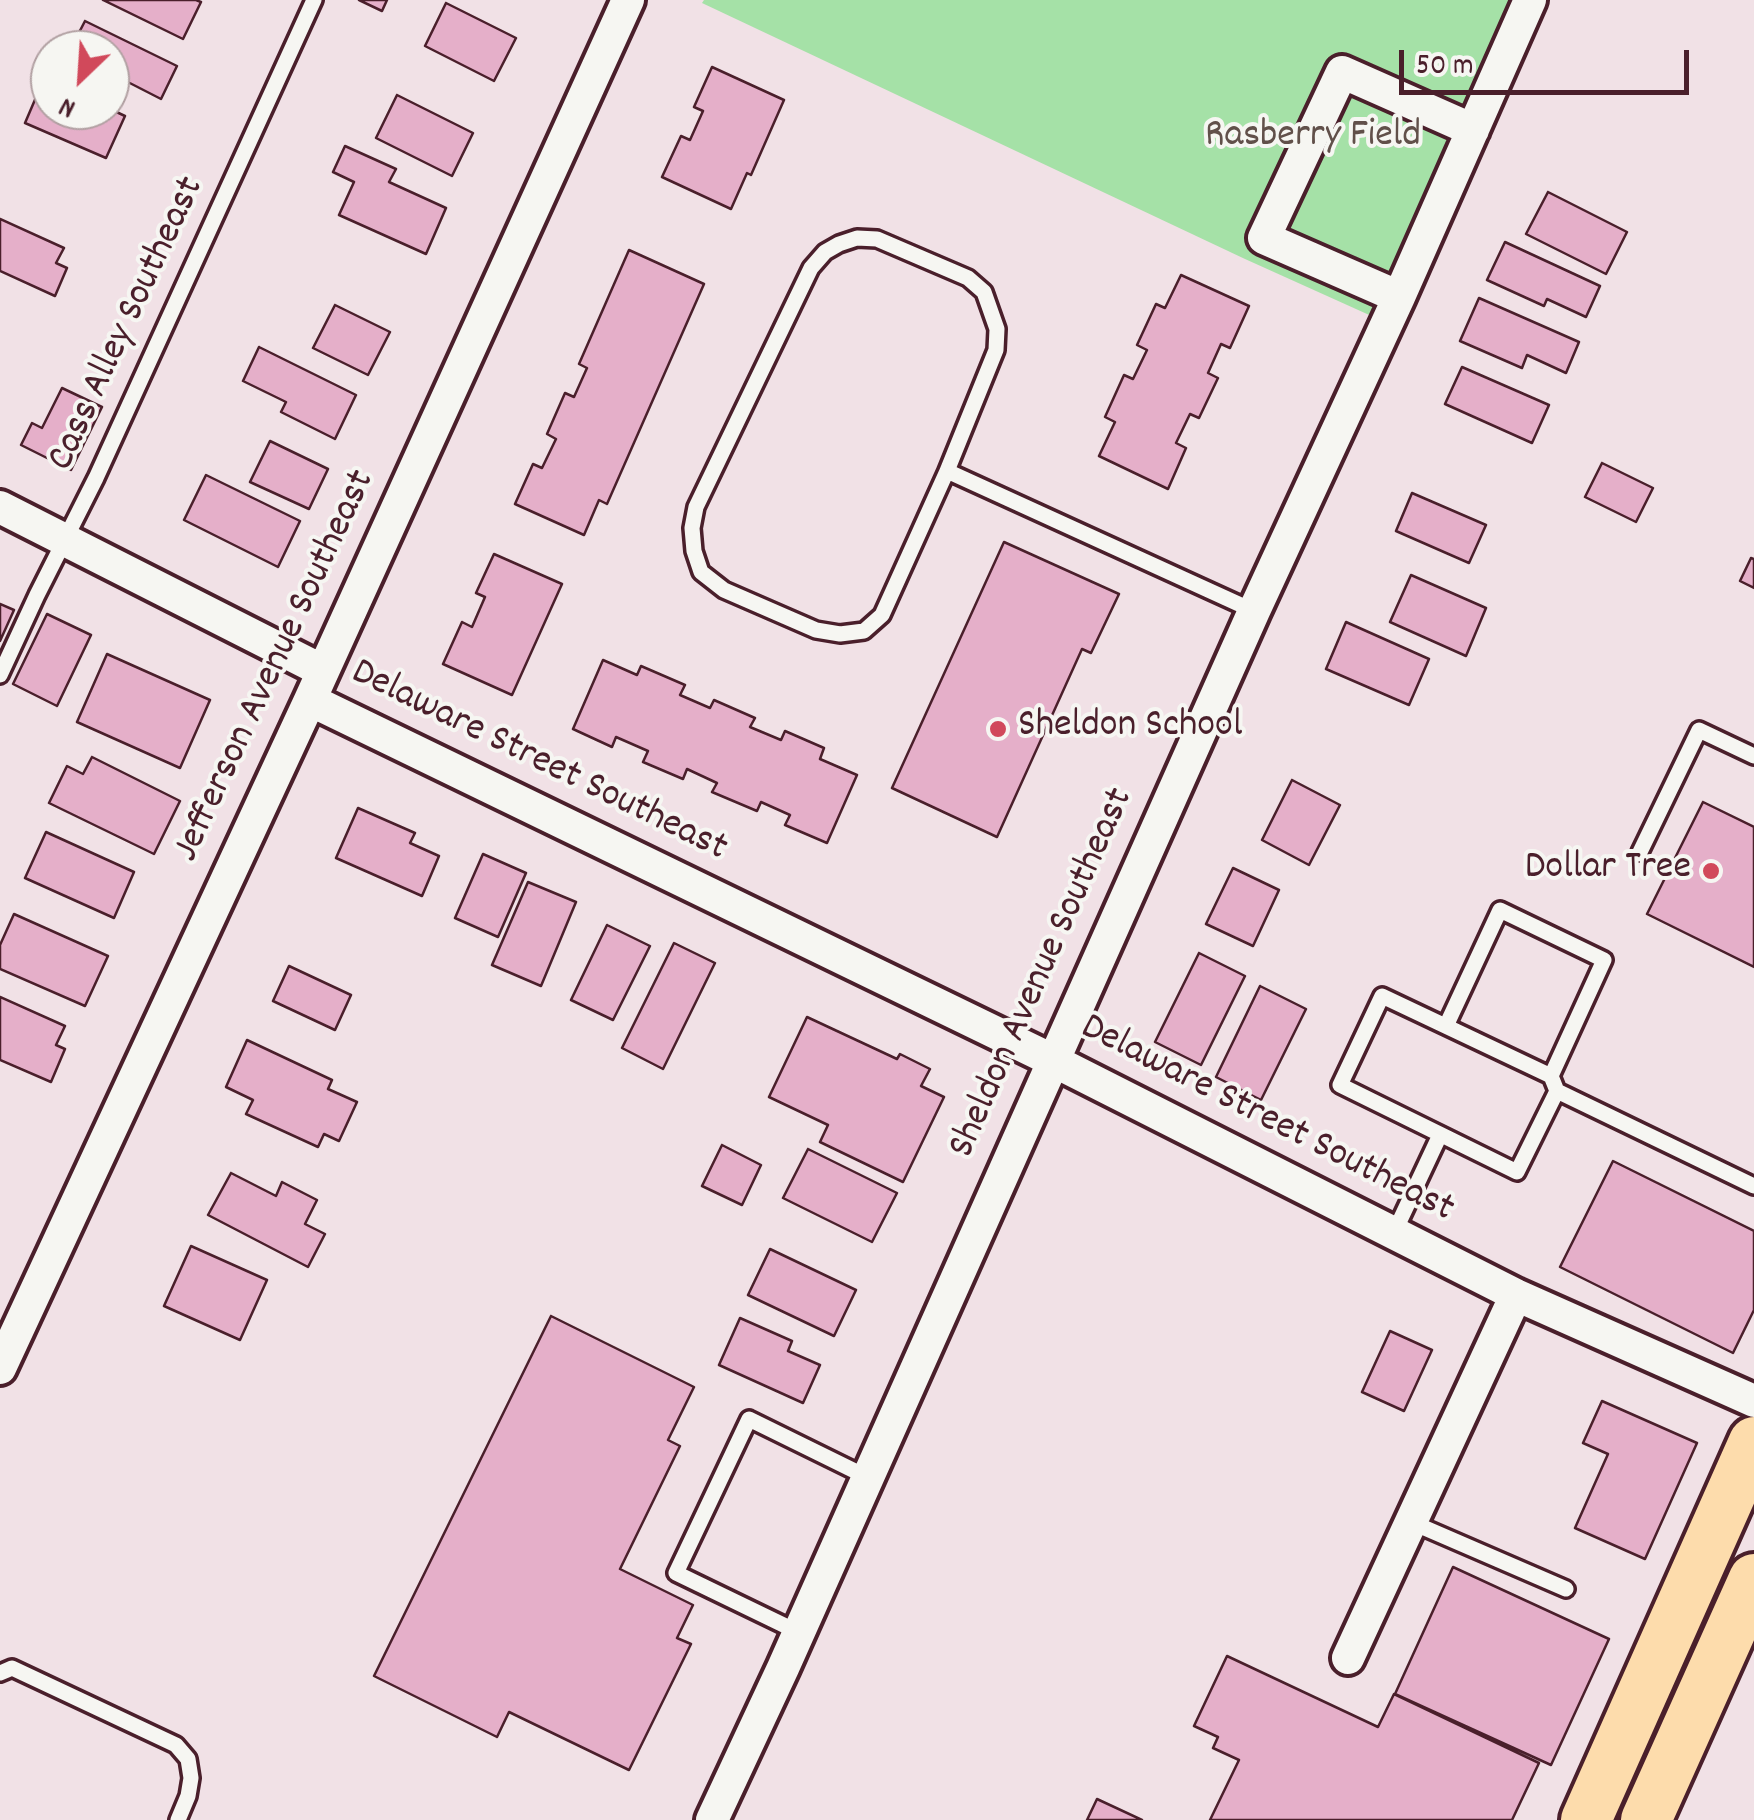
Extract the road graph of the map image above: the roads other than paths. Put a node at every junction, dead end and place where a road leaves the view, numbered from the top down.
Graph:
1 (314, 0) edge
2 (628, 0) edge
3 (1530, 0) edge
4 (1472, 130) junction
5 (1399, 297) junction
6 (947, 472) junction
7 (0, 507) edge
8 (65, 540) junction
9 (1254, 611) junction
10 (0, 675) edge
11 (316, 685) junction
12 (1754, 756) edge
13 (1640, 852) dead end
14 (1446, 1026) junction
15 (1052, 1060) junction
16 (1554, 1083) junction
17 (1440, 1135) junction
18 (1754, 1186) edge
19 (1394, 1233) junction
20 (1516, 1296) junction
21 (0, 1368) edge
22 (1754, 1402) edge
23 (1754, 1442) edge
24 (867, 1477) junction
25 (1412, 1522) junction
26 (1754, 1579) edge
27 (1566, 1589) dead end
28 (798, 1632) junction
29 (1348, 1658) dead end
30 (0, 1673) edge
31 (178, 1820) edge
32 (712, 1820) edge
33 (1586, 1820) edge
34 (1646, 1820) edge

1 - 8 lane, Cass Alley Southeast
2 - 11 street, Jefferson Avenue Southeast
3 - 4 street, Sheldon Avenue Southeast
4 - 5 street, Sheldon Avenue Southeast
4 - 5 street
5 - 9 street, Sheldon Avenue Southeast
6 - 6 lane
6 - 9 lane
7 - 8 street, Delaware Street Southeast
8 - 10 lane, Cass Alley Southeast
8 - 11 street, Delaware Street Southeast
9 - 15 street, Sheldon Avenue Southeast
11 - 15 street, Delaware Street Southeast
11 - 21 street, Jefferson Avenue Southeast
12 - 13 lane
14 - 16 lane
14 - 16 lane
14 - 17 lane
15 - 19 street, Delaware Street Southeast
15 - 24 street, Sheldon Avenue Southeast
16 - 17 lane
16 - 18 lane
17 - 19 lane
19 - 20 street, Delaware Street Southeast
20 - 22 street, Delaware Street Southeast
20 - 25 street
23 - 33 main road
24 - 28 street, Sheldon Avenue Southeast
24 - 28 lane
25 - 27 lane
25 - 29 street
26 - 34 main road
28 - 32 street, Sheldon Avenue Southeast
30 - 31 lane

